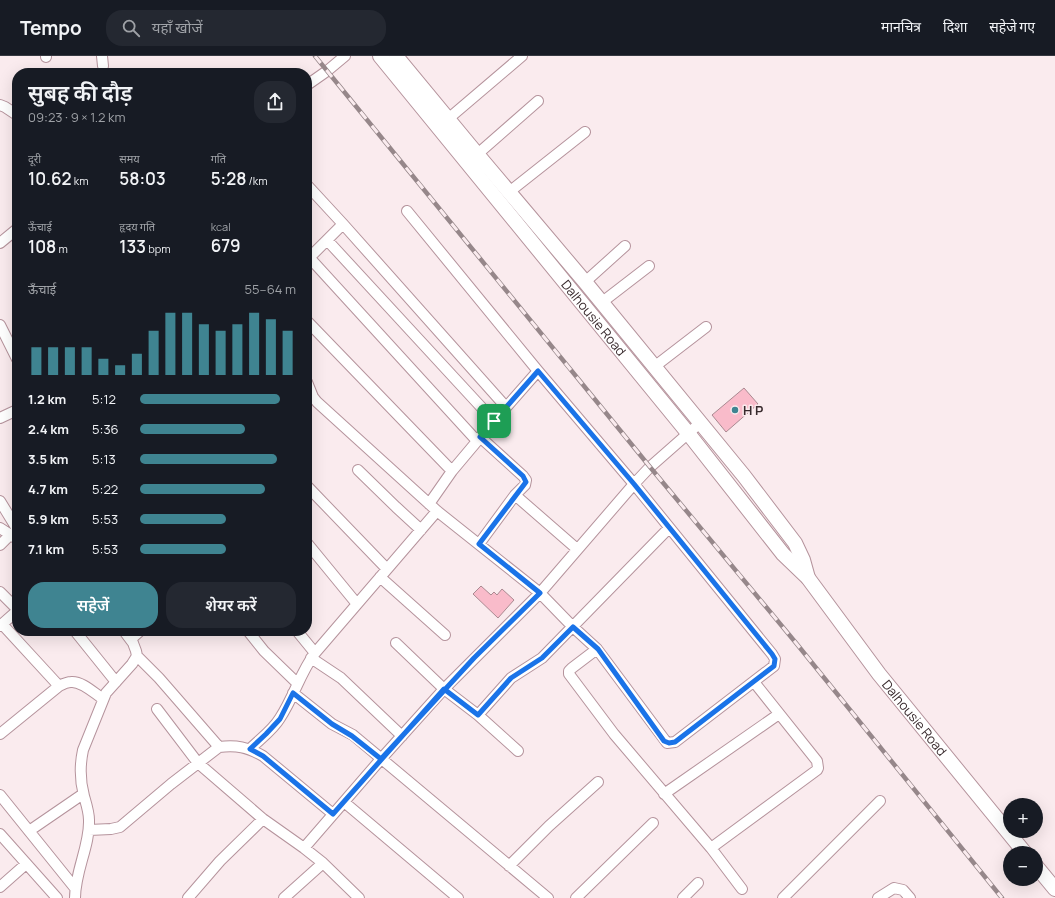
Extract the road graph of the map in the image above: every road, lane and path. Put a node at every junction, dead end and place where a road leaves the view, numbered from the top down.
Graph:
1 (345, 56) edge
2 (380, 56) edge
3 (396, 56) edge
4 (522, 56) edge
5 (312, 82) edge
6 (538, 100) dead end
7 (0, 106) edge
8 (12, 112) edge
9 (448, 119) junction
10 (585, 132) dead end
11 (472, 159) junction
12 (312, 190) edge
13 (509, 192) junction
14 (407, 211) dead end
15 (343, 224) junction
16 (12, 233) edge
17 (327, 240) junction
18 (0, 243) edge
19 (625, 246) dead end
20 (312, 253) edge
21 (312, 261) edge
22 (649, 266) dead end
23 (585, 282) junction
24 (601, 303) junction
25 (0, 325) edge
26 (312, 326) edge
27 (706, 327) dead end
28 (12, 349) edge
29 (654, 367) junction
30 (538, 371) junction
31 (312, 394) edge
32 (506, 407) junction
33 (12, 412) edge
34 (0, 418) edge
35 (494, 421) junction
36 (700, 423) junction
37 (688, 433) junction
38 (479, 439) junction
39 (358, 470) dead end
40 (452, 471) junction
41 (634, 484) junction
42 (312, 492) edge
43 (515, 495) junction
44 (0, 501) edge
45 (429, 504) junction
46 (437, 511) junction
47 (12, 527) edge
48 (0, 528) edge
49 (669, 528) junction
50 (421, 530) junction
51 (12, 533) edge
52 (12, 536) edge
53 (479, 544) junction
54 (0, 545) edge
55 (312, 549) edge
56 (577, 550) junction
57 (384, 573) junction
58 (808, 578) junction
59 (0, 592) edge
60 (540, 593) junction
61 (357, 604) junction
62 (12, 605) edge
63 (12, 615) edge
64 (1, 625) edge
65 (573, 627) junction
66 (445, 635) dead end
67 (79, 636) edge
68 (128, 636) edge
69 (252, 636) edge
70 (300, 636) edge
71 (396, 643) dead end
72 (598, 649) junction
73 (313, 655) junction
74 (137, 656) junction
75 (116, 682) junction
76 (754, 682) junction
77 (298, 683) junction
78 (59, 686) junction
79 (444, 689) junction
80 (293, 693) junction
81 (103, 699) junction
82 (157, 709) dead end
83 (779, 714) junction
84 (478, 715) junction
85 (0, 734) edge
86 (402, 736) junction
87 (219, 747) junction
88 (250, 749) junction
89 (518, 751) dead end
90 (381, 759) junction
91 (198, 763) junction
92 (598, 782) dead end
93 (83, 794) junction
94 (664, 794) junction
95 (0, 795) edge
96 (880, 801) dead end
97 (344, 802) junction
98 (333, 814) junction
99 (263, 818) junction
100 (654, 823) dead end
101 (88, 830) junction
102 (29, 831) junction
103 (0, 834) edge
104 (1019, 846) edge
105 (304, 848) junction
106 (711, 848) junction
107 (323, 863) junction
108 (26, 864) junction
109 (509, 866) junction
110 (1043, 875) edge
111 (698, 883) dead end
112 (0, 887) edge
113 (742, 888) dead end
114 (1055, 890) edge
115 (75, 895) edge
116 (541, 896) edge
117 (58, 898) edge
118 (188, 898) edge
119 (284, 898) edge
120 (359, 898) edge
121 (458, 898) edge
122 (576, 898) edge
123 (683, 898) edge
124 (783, 898) edge
125 (878, 898) edge
126 (910, 898) edge

1 - 5 street
2 - 11 street, Dalhousie Road
3 - 9 street, Dalhousie Road
4 - 9 street
6 - 11 street
7 - 8 street
9 - 11 street, Dalhousie Road
10 - 13 street
11 - 13 street, Dalhousie Road
11 - 37 street, Dalhousie Road
12 - 15 street
13 - 23 street, Dalhousie Road
14 - 30 street
15 - 17 street
15 - 32 street
16 - 18 street
17 - 20 street
17 - 35 street
19 - 23 street
21 - 38 street
22 - 24 street
23 - 24 street, Dalhousie Road
24 - 29 street, Dalhousie Road
25 - 28 street
26 - 40 street
27 - 29 street
29 - 36 street, Dalhousie Road
30 - 32 street
30 - 41 street
31 - 45 street
32 - 35 street
33 - 34 street
35 - 38 street
36 - 37 street
36 - 58 street, Dalhousie Road
37 - 41 street
37 - 58 street, Dalhousie Road
38 - 40 street
38 - 43 street
39 - 50 street
40 - 45 street
41 - 49 street
41 - 56 street
42 - 57 street
43 - 53 street
43 - 56 street
44 - 47 street
45 - 46 street
46 - 50 street
46 - 53 street
48 - 51 street
49 - 65 street
49 - 76 street
50 - 57 street
52 - 54 street
53 - 60 street
55 - 61 street
56 - 60 street
57 - 61 street
57 - 66 street
58 - 104 street, Dalhousie Road
59 - 62 street
60 - 65 street
60 - 79 street
61 - 73 street
63 - 64 street
64 - 78 street
65 - 72 street
65 - 84 street
67 - 75 street
68 - 74 street
69 - 77 street
70 - 73 street
71 - 79 street
72 - 76 street
72 - 94 street
73 - 77 street
73 - 86 street
74 - 75 street
74 - 87 street
75 - 81 street
76 - 83 street
77 - 80 street
78 - 81 street
78 - 85 street
79 - 84 street
79 - 86 street
80 - 88 street
80 - 90 street
81 - 93 street
82 - 91 street
83 - 94 street
83 - 106 street
84 - 89 street
86 - 90 street
87 - 88 street
87 - 91 street
88 - 98 street
90 - 97 street
90 - 109 street
91 - 99 street
91 - 101 street
92 - 109 street
93 - 101 street
93 - 102 street
94 - 106 street
95 - 102 street
96 - 124 street
97 - 98 street
97 - 121 street
98 - 105 street
99 - 105 street
99 - 118 street
100 - 122 street
101 - 115 street
102 - 115 street
103 - 108 street
105 - 107 street
106 - 113 street
107 - 119 street
107 - 120 street
108 - 112 street
108 - 117 street
109 - 116 street
110 - 114 street
111 - 123 street
125 - 126 street

